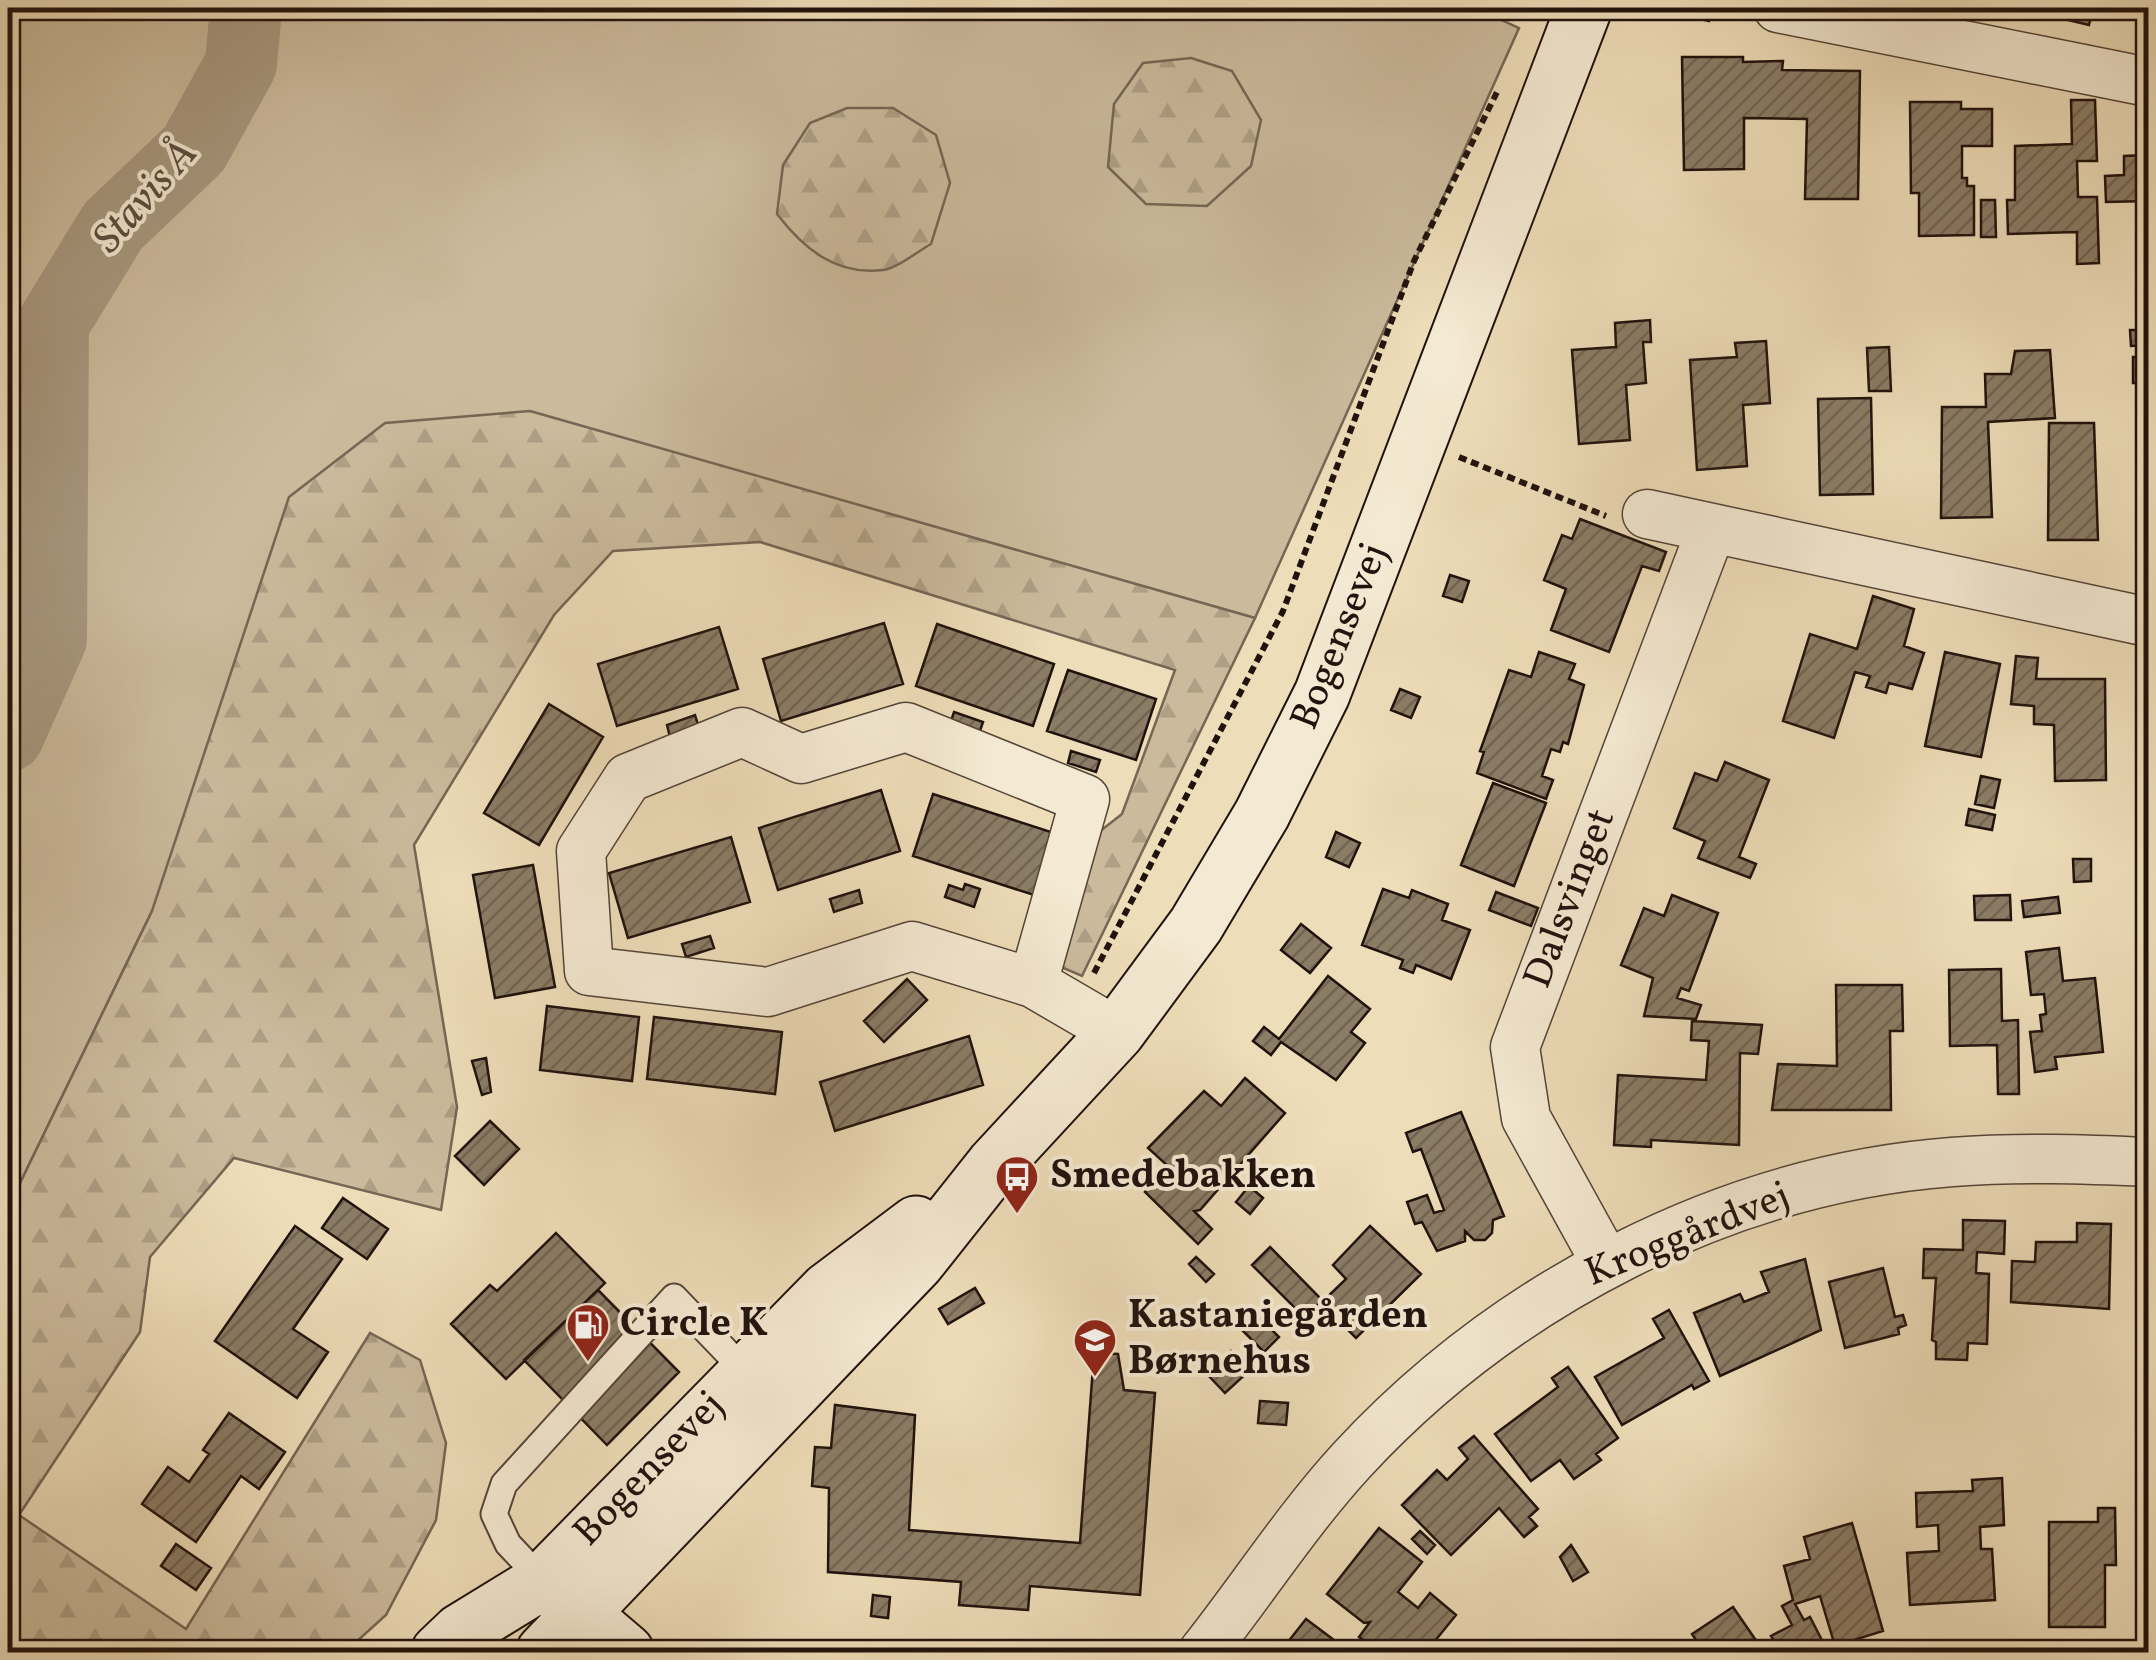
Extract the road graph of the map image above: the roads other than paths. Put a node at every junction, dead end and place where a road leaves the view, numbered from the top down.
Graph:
1 (1778, 8) edge
2 (1875, 17) edge
3 (1581, 20) edge
4 (2148, 82) edge
5 (1648, 514) road end
6 (1711, 530) junction
7 (2148, 622) edge
8 (1033, 983) junction
9 (1096, 1020) junction
10 (2148, 1162) edge
11 (994, 1164) junction
12 (1606, 1262) junction
13 (746, 1370) junction
14 (556, 1616) edge
15 (451, 1647) edge
16 (626, 1652) edge
17 (1203, 1652) edge

1 - 2 street
2 - 4 street
3 - 9 main road, Bogensevej
5 - 6 street
6 - 7 street
6 - 12 street, Dalsvinget
8 - 8 street
8 - 9 street
9 - 11 main road, Bogensevej
10 - 12 street, Kroggårdvej
11 - 13 main road, Bogensevej
11 - 14 main road, Bogensevej
12 - 17 street, Kroggårdvej
13 - 14 main road, Bogensevej
13 - 14 lane
14 - 15 main road, Bogensevej
14 - 16 main road

